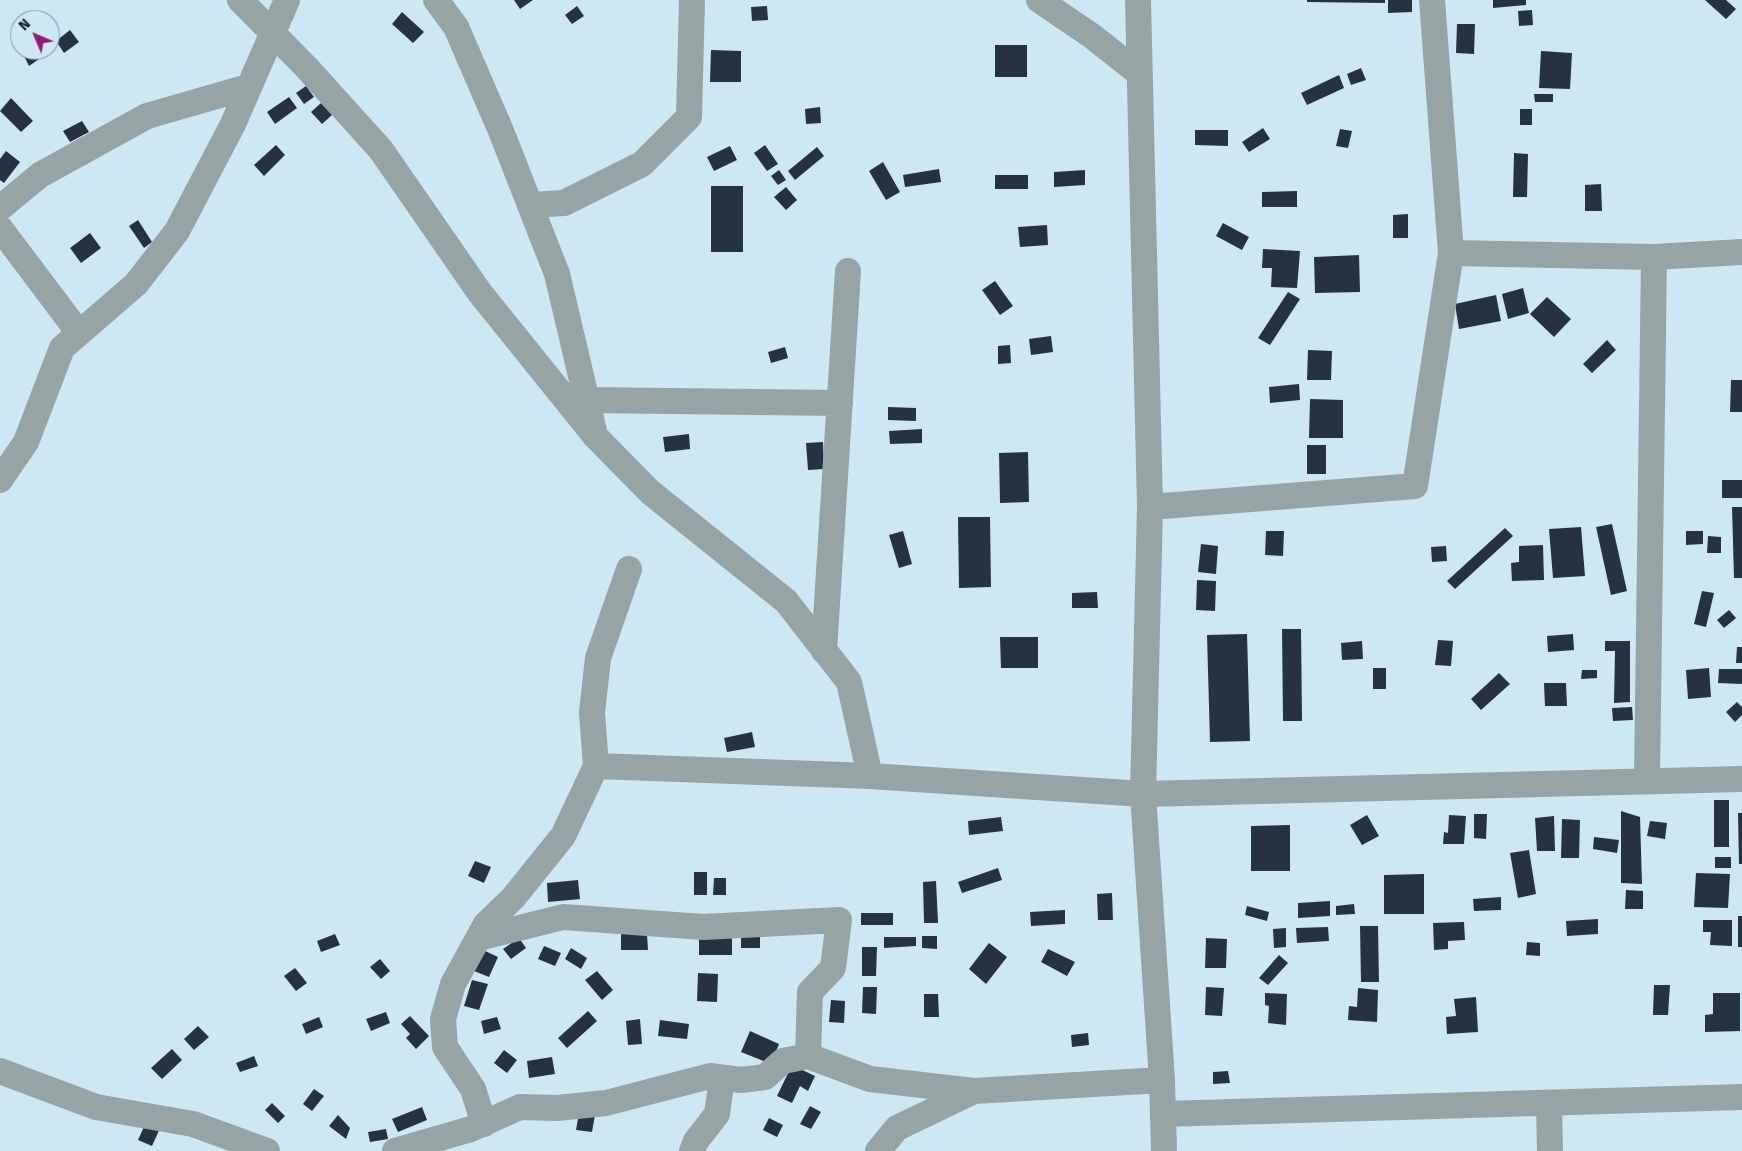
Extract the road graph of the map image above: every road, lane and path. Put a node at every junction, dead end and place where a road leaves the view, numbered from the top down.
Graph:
1 (240, 0) edge
2 (287, 0) edge
3 (436, 0) edge
4 (692, 0) edge
5 (1039, 0) edge
6 (1138, 0) edge
7 (1432, 0) edge
8 (271, 32) junction
9 (1140, 74) junction
10 (248, 87) junction
11 (530, 205) junction
12 (0, 208) edge
13 (0, 228) edge
14 (1742, 252) edge
15 (1451, 253) junction
16 (1654, 257) junction
17 (848, 271) dead end
18 (79, 333) junction
19 (587, 400) junction
20 (840, 403) junction
21 (596, 437) junction
22 (0, 480) edge
23 (1150, 507) junction
24 (629, 569) dead end
25 (824, 651) junction
26 (596, 766) junction
27 (870, 776) junction
28 (1742, 779) edge
29 (1647, 780) junction
30 (1143, 794) junction
31 (479, 938) junction
32 (808, 1056) junction
33 (0, 1071) edge
34 (722, 1078) junction
35 (1162, 1080) junction
36 (974, 1091) junction
37 (1742, 1097) edge
38 (1549, 1103) junction
39 (1163, 1114) junction
40 (484, 1124) junction
41 (266, 1151) edge
42 (395, 1151) edge
43 (692, 1151) edge
44 (878, 1151) edge
45 (1164, 1151) edge
46 (1550, 1151) edge

1 - 8 street
2 - 8 street
3 - 11 street
4 - 11 street
5 - 9 street
6 - 9 street
7 - 15 street
8 - 10 street
8 - 21 street
9 - 23 street
10 - 12 street
10 - 18 street
11 - 19 street
13 - 18 street
14 - 16 street
15 - 16 street
15 - 23 street
16 - 29 street
17 - 20 street
18 - 22 street
19 - 20 street
19 - 21 street
20 - 25 street
21 - 25 street
23 - 30 street
24 - 26 street
25 - 27 street
26 - 27 street
26 - 31 street
27 - 30 street
28 - 29 street
29 - 30 street
30 - 35 street
31 - 32 street
31 - 40 street
32 - 34 street
32 - 36 street
33 - 41 street
34 - 40 street
34 - 43 street
35 - 36 street
35 - 39 street
36 - 44 street
37 - 38 street
38 - 39 street
38 - 46 street
39 - 45 street
40 - 42 street

